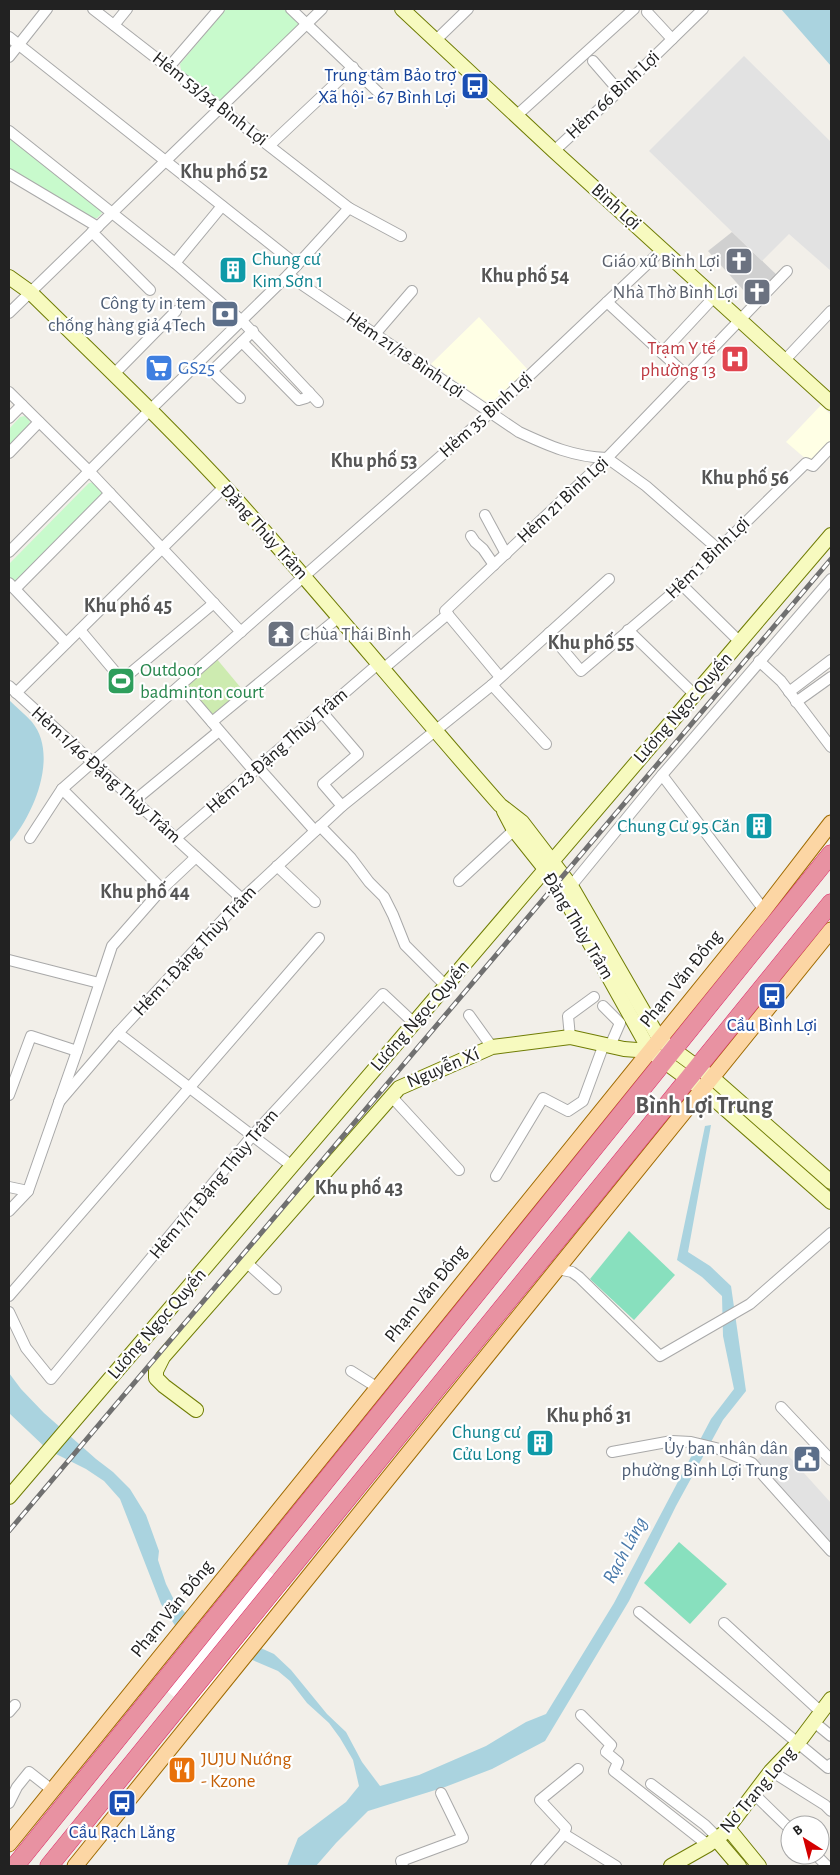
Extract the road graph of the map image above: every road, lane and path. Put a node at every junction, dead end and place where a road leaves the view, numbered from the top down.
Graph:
1 (47, 9) edge
2 (93, 9) edge
3 (127, 9) edge
4 (219, 9) edge
5 (291, 9) edge
6 (322, 9) edge
7 (402, 9) edge
8 (468, 9) edge
9 (634, 9) edge
10 (704, 9) edge
11 (647, 12) dead end
12 (307, 23) junction
13 (114, 25) junction
14 (9, 37) edge
15 (672, 39) junction
16 (436, 40) junction
17 (18, 44) junction
18 (9, 57) edge
19 (593, 61) dead end
20 (169, 67) junction
21 (353, 67) junction
22 (619, 91) junction
23 (380, 94) dead end
24 (221, 108) junction
25 (516, 116) junction
26 (9, 131) edge
27 (270, 145) junction
28 (554, 151) junction
29 (166, 162) junction
30 (9, 174) edge
31 (222, 206) junction
32 (349, 208) junction
33 (113, 213) junction
34 (95, 230) junction
35 (401, 236) dead end
36 (663, 249) junction
37 (175, 263) junction
38 (297, 266) junction
39 (787, 272) dead end
40 (288, 276) junction
41 (9, 277) edge
42 (150, 290) dead end
43 (412, 291) dead end
44 (30, 292) junction
45 (714, 297) junction
46 (607, 302) junction
47 (176, 311) dead end
48 (831, 311) edge
49 (9, 313) edge
50 (242, 320) junction
51 (740, 321) junction
52 (253, 331) junction
53 (374, 334) junction
54 (242, 342) junction
55 (662, 353) junction
56 (784, 362) junction
57 (114, 374) junction
58 (687, 376) junction
59 (9, 392) edge
60 (309, 392) junction
61 (240, 398) dead end
62 (318, 402) dead end
63 (831, 403) edge
64 (22, 405) junction
65 (150, 410) junction
66 (491, 412) junction
67 (9, 418) edge
68 (39, 422) junction
69 (831, 447) edge
70 (9, 453) edge
71 (608, 458) junction
72 (90, 472) junction
73 (224, 487) junction
74 (110, 493) junction
75 (485, 515) dead end
76 (831, 535) edge
77 (471, 536) dead end
78 (163, 549) junction
79 (718, 549) junction
80 (9, 552) edge
81 (506, 554) junction
82 (494, 565) junction
83 (304, 576) junction
84 (609, 579) dead end
85 (831, 579) edge
86 (682, 585) junction
87 (12, 586) edge
88 (214, 603) junction
89 (448, 614) junction
90 (339, 617) junction
91 (80, 630) junction
92 (628, 630) junction
93 (241, 632) junction
94 (549, 633) junction
95 (740, 642) junction
96 (66, 643) junction
97 (831, 660) edge
98 (759, 661) junction
99 (381, 666) junction
100 (831, 676) edge
101 (500, 677) junction
102 (492, 685) junction
103 (181, 686) junction
104 (12, 690) edge
105 (789, 692) junction
106 (695, 694) junction
107 (796, 702) junction
108 (322, 712) junction
109 (212, 722) junction
110 (219, 731) junction
111 (435, 731) junction
112 (546, 744) dead end
113 (831, 747) edge
114 (93, 763) junction
115 (256, 769) junction
116 (662, 775) junction
117 (62, 789) junction
118 (134, 800) junction
119 (500, 805) junction
120 (342, 806) junction
121 (831, 823) edge
122 (318, 829) junction
123 (514, 830) junction
124 (30, 838) dead end
125 (175, 839) junction
126 (831, 840) edge
127 (831, 854) edge
128 (196, 857) junction
129 (277, 866) junction
130 (549, 866) junction
131 (459, 881) dead end
132 (571, 886) junction
133 (162, 889) junction
134 (242, 899) junction
135 (315, 902) dead end
136 (831, 903) edge
137 (770, 916) junction
138 (831, 918) edge
139 (831, 930) edge
140 (319, 938) dead end
141 (9, 960) edge
142 (778, 967) junction
143 (99, 983) junction
144 (446, 986) junction
145 (594, 997) dead end
146 (603, 1006) dead end
147 (470, 1015) dead end
148 (414, 1023) junction
149 (118, 1033) junction
150 (570, 1037) junction
151 (607, 1045) junction
152 (655, 1045) junction
153 (492, 1047) junction
154 (77, 1051) junction
155 (669, 1056) junction
156 (692, 1073) junction
157 (707, 1084) junction
158 (189, 1088) junction
159 (9, 1095) edge
160 (391, 1096) junction
161 (59, 1102) junction
162 (252, 1136) junction
163 (292, 1166) junction
164 (459, 1170) dead end
165 (496, 1176) dead end
166 (831, 1182) edge
167 (9, 1187) edge
168 (28, 1191) junction
169 (831, 1202) edge
170 (585, 1204) junction
171 (9, 1211) edge
172 (600, 1216) junction
173 (831, 1233) edge
174 (246, 1262) junction
175 (558, 1268) junction
176 (276, 1289) dead end
177 (9, 1296) edge
178 (9, 1312) edge
179 (352, 1371) dead end
180 (378, 1388) junction
181 (781, 1407) dead end
182 (196, 1410) dead end
183 (612, 1452) dead end
184 (831, 1460) edge
185 (9, 1497) edge
186 (831, 1551) edge
187 (639, 1612) dead end
188 (724, 1623) dead end
189 (831, 1698) edge
190 (580, 1715) dead end
191 (818, 1717) junction
192 (831, 1736) edge
193 (797, 1744) junction
194 (831, 1764) edge
195 (578, 1769) dead end
196 (771, 1771) junction
197 (652, 1784) dead end
198 (52, 1790) junction
199 (441, 1793) dead end
200 (754, 1794) junction
201 (9, 1803) edge
202 (66, 1803) junction
203 (831, 1811) edge
204 (780, 1820) edge
205 (564, 1834) junction
206 (717, 1837) junction
207 (9, 1844) edge
208 (15, 1866) edge
209 (49, 1866) edge
210 (74, 1866) edge
211 (403, 1866) edge
212 (536, 1866) edge
213 (616, 1866) edge
214 (670, 1866) edge
215 (739, 1866) edge
216 (759, 1866) edge

1 - 17 street
2 - 13 street, Hẻm 53/34 Bình Lợi
3 - 13 street
4 - 20 street
5 - 12 street
6 - 12 street
7 - 16 street, Bình Lợi
8 - 16 street
9 - 25 street
10 - 15 street, Hẻm 66 Bình Lợi
11 - 15 street, Hẻm 66 Bình Lợi
12 - 21 street
12 - 24 street
13 - 20 street, Hẻm 53/34 Bình Lợi
14 - 17 street
15 - 22 street, Hẻm 66 Bình Lợi
16 - 25 street, Bình Lợi
17 - 18 street
17 - 29 street
19 - 22 street
20 - 24 street, Hẻm 53/34 Bình Lợi
21 - 23 street
21 - 27 street
22 - 28 street, Hẻm 66 Bình Lợi
24 - 27 street, Hẻm 53/34 Bình Lợi
24 - 29 street
25 - 28 street, Bình Lợi
26 - 33 street
27 - 32 street, Hẻm 53/34 Bình Lợi
28 - 36 street, Bình Lợi
29 - 31 street
29 - 33 street
30 - 34 street
31 - 37 street
31 - 38 street
32 - 35 street, Hẻm 53/34 Bình Lợi
32 - 38 street
33 - 34 street
33 - 37 street
34 - 42 street
34 - 44 street
36 - 45 street, Bình Lợi
36 - 46 street, Hẻm 35 Bình Lợi
37 - 50 street
38 - 40 street
39 - 51 street, Hẻm 21 Bình Lợi
40 - 50 street
40 - 53 street, Hẻm 21/18 Bình Lợi
41 - 44 street, Đặng Thùy Trâm
43 - 53 street
44 - 49 street
44 - 57 street, Đặng Thùy Trâm
45 - 51 street, Bình Lợi
45 - 55 street
46 - 55 street
46 - 66 street, Hẻm 35 Bình Lợi
47 - 57 street
48 - 56 street
50 - 52 street
50 - 65 street
51 - 56 street, Bình Lợi
51 - 58 street, Hẻm 21 Bình Lợi
52 - 54 street
52 - 60 street
53 - 66 street, Hẻm 21/18 Bình Lợi
54 - 60 street
54 - 61 street
55 - 58 street
56 - 63 street, Bình Lợi
57 - 65 street, Đặng Thùy Trâm
58 - 71 street, Hẻm 21 Bình Lợi
59 - 64 street
60 - 62 street
64 - 67 street
64 - 68 street
65 - 72 street
65 - 73 street, Đặng Thùy Trâm
66 - 71 street, Hẻm 21/18 Bình Lợi
66 - 83 street, Hẻm 35 Bình Lợi
68 - 70 street
68 - 72 street
69 - 79 street, Hẻm 1 Bình Lợi
71 - 79 street
71 - 81 street, Hẻm 21 Bình Lợi
72 - 74 street
72 - 80 street
73 - 78 street
73 - 83 street, Đặng Thùy Trâm
74 - 78 street
74 - 87 street
75 - 81 street
76 - 95 street, Lương Ngọc Quyến
77 - 82 street
78 - 88 street
78 - 91 street
79 - 86 street, Hẻm 1 Bình Lợi
81 - 82 street, Hẻm 21 Bình Lợi
82 - 89 street, Hẻm 21 Bình Lợi
83 - 90 street, Đặng Thùy Trâm
83 - 93 street, Hẻm 35 Bình Lợi
84 - 94 street, Hẻm 1 Đặng Thùy Trâm
85 - 98 street
86 - 92 street, Hẻm 1 Bình Lợi
86 - 95 street
87 - 96 street
88 - 91 street
88 - 93 street
89 - 99 street, Hẻm 21 Bình Lợi
89 - 101 street
90 - 99 street, Đặng Thùy Trâm
90 - 109 street
91 - 96 street
92 - 94 street, Hẻm 1 Bình Lợi
92 - 106 street
93 - 103 street, Hẻm 35 Bình Lợi
94 - 101 street, Hẻm 1 Đặng Thùy Trâm
95 - 106 street, Lương Ngọc Quyến
96 - 104 street
97 - 105 street
98 - 105 street
98 - 116 street
99 - 108 street, Hẻm 23 Đặng Thùy Trâm
99 - 111 street, Đặng Thùy Trâm
100 - 107 street
101 - 102 street, Hẻm 1 Đặng Thùy Trâm
102 - 111 street, Hẻm 1 Đặng Thùy Trâm
102 - 112 street
103 - 109 street
103 - 114 street, Hẻm 35 Bình Lợi
104 - 114 street, Hẻm 1/46 Đặng Thùy Trâm
105 - 107 street
106 - 130 street, Lương Ngọc Quyến
107 - 113 street
108 - 115 street, Hẻm 23 Đặng Thùy Trâm
108 - 120 street
109 - 110 street
110 - 115 street
110 - 118 street
111 - 119 street, Đặng Thùy Trâm
111 - 120 street, Hẻm 1 Đặng Thùy Trâm
114 - 117 street, Hẻm 35 Bình Lợi
114 - 118 street, Hẻm 1/46 Đặng Thùy Trâm
115 - 122 street
115 - 125 street, Hẻm 23 Đặng Thùy Trâm
116 - 132 street
116 - 137 street
117 - 124 street, Hẻm 35 Bình Lợi
117 - 133 street
118 - 125 street, Hẻm 1/46 Đặng Thùy Trâm
119 - 123 street, Đặng Thùy Trâm
119 - 130 street, Đặng Thùy Trâm
120 - 122 street, Hẻm 1 Đặng Thùy Trâm
121 - 137 main road, Phạm Văn Đồng
122 - 129 street, Hẻm 1 Đặng Thùy Trâm
122 - 144 street
123 - 130 street, Đặng Thùy Trâm
123 - 131 street
125 - 128 street, Hẻm 1/46 Đặng Thùy Trâm
126 - 137 main road, Phạm Văn Đồng
127 - 137 highway, Phạm Văn Đồng
128 - 133 street, Hẻm 1/46 Đặng Thùy Trâm
128 - 134 street, Hẻm 1/46 Đặng Thùy Trâm
129 - 134 street, Hẻm 1 Đặng Thùy Trâm
129 - 135 street
130 - 132 street, Đặng Thùy Trâm
130 - 144 street, Lương Ngọc Quyến
130 - 152 street, Đặng Thùy Trâm
132 - 152 street, Đặng Thùy Trâm
133 - 143 street, Hẻm 1/46 Đặng Thùy Trâm
134 - 149 street, Hẻm 1 Đặng Thùy Trâm
136 - 142 highway
137 - 152 main road, Phạm Văn Đồng
137 - 155 highway, Phạm Văn Đồng
138 - 142 main road
139 - 157 main road
140 - 158 street
141 - 143 street
142 - 156 highway
143 - 154 street, Hẻm 1/46 Đặng Thùy Trâm
144 - 148 street, Lương Ngọc Quyến
145 - 150 street
146 - 151 street
147 - 153 street
148 - 162 street, Hẻm 1/11 Đặng Thùy Trâm
148 - 163 street, Lương Ngọc Quyến
149 - 158 street
149 - 161 street, Hẻm 1 Đặng Thùy Trâm
150 - 151 street, Nguyễn Xí
150 - 153 street, Nguyễn Xí
151 - 152 street, Nguyễn Xí
151 - 165 street
152 - 155 street
152 - 180 main road, Phạm Văn Đồng
153 - 160 street, Nguyễn Xí
154 - 159 street
154 - 161 street, Hẻm 1/46 Đặng Thùy Trâm
155 - 156 street
155 - 202 highway, Phạm Văn Đồng
156 - 157 street
156 - 170 highway
157 - 166 street
157 - 169 street
157 - 172 main road
158 - 162 street
158 - 177 street
160 - 164 street
160 - 174 street, Nguyễn Xí
161 - 168 street, Hẻm 1 Đặng Thùy Trâm
162 - 163 street
162 - 178 street, Hẻm 1/11 Đặng Thùy Trâm
163 - 185 street, Lương Ngọc Quyến
167 - 168 street
168 - 171 street, Hẻm 1 Đặng Thùy Trâm
170 - 172 main road
170 - 209 highway
172 - 175 main road
173 - 175 street
174 - 176 street
174 - 182 street, Nguyễn Xí
175 - 210 main road
179 - 180 street
180 - 198 main road, Phạm Văn Đồng
181 - 184 street
183 - 186 street
187 - 193 street
188 - 191 street
189 - 191 street, Nơ Trang Long
190 - 206 street
191 - 192 street
191 - 193 street, Nơ Trang Long
193 - 194 street
193 - 196 street, Nơ Trang Long
195 - 205 street
196 - 200 street, Nơ Trang Long
196 - 203 street
197 - 206 street
198 - 201 street
198 - 202 main road
198 - 207 main road, Phạm Văn Đồng
199 - 211 street
200 - 204 street
200 - 206 street, Nơ Trang Long
202 - 208 highway, Phạm Văn Đồng
205 - 212 street
205 - 213 street
206 - 214 street, Nơ Trang Long
206 - 215 street
206 - 216 street

